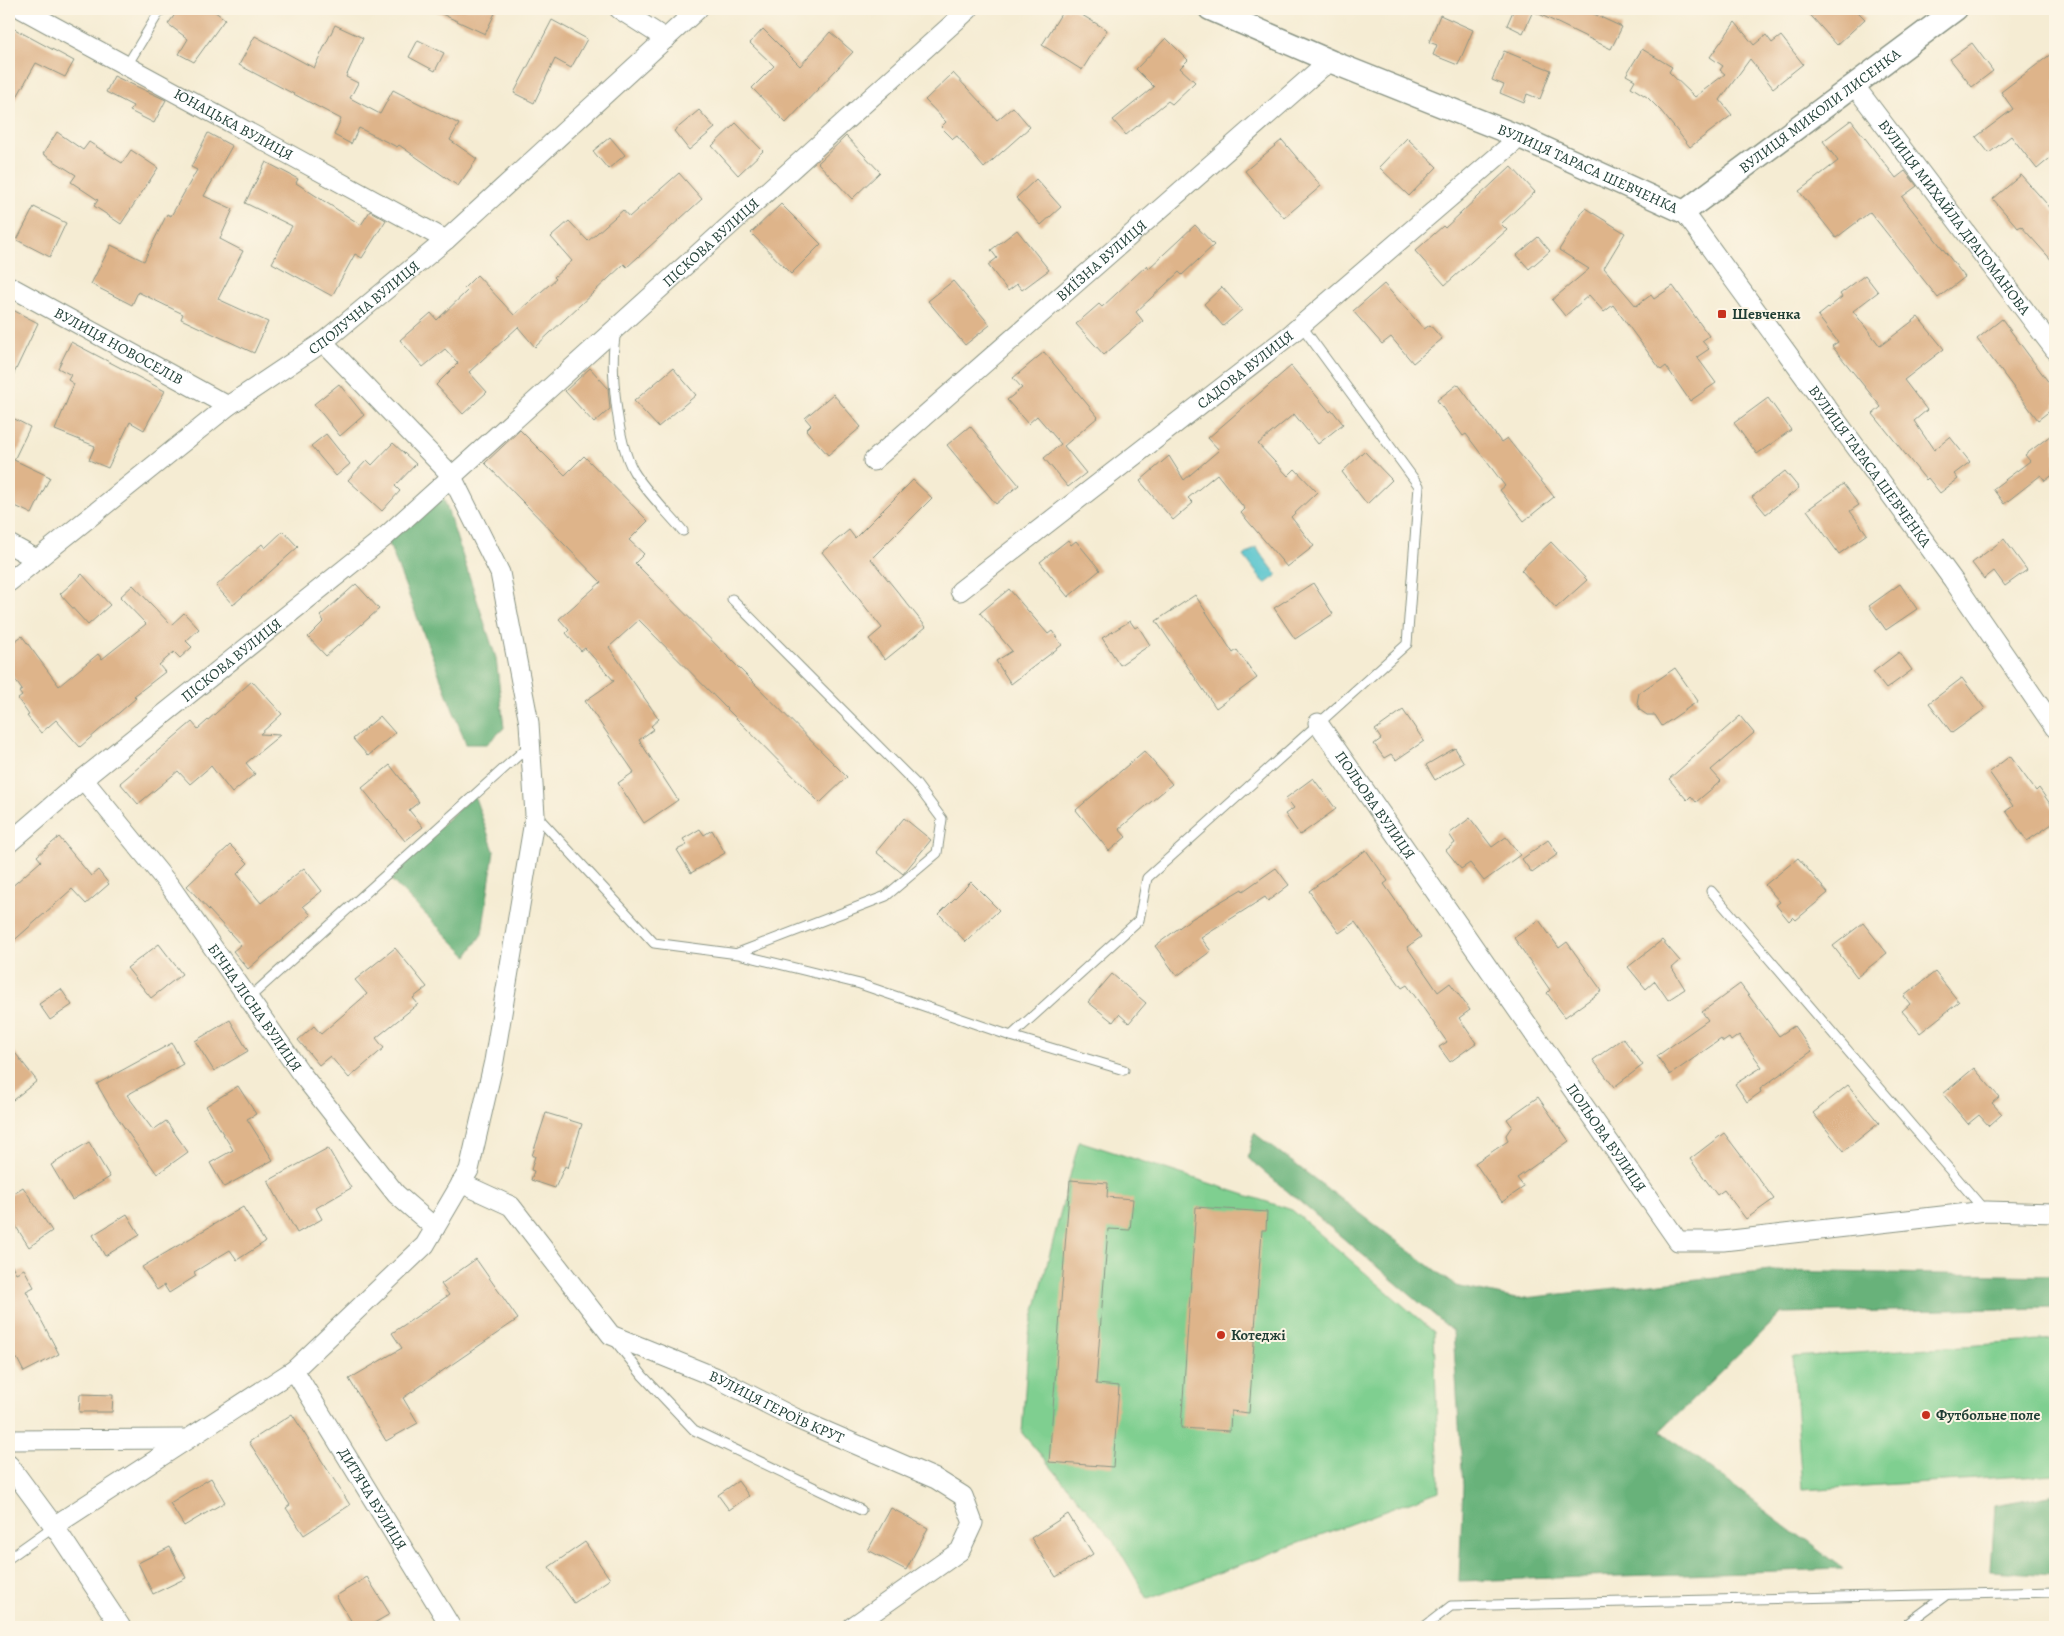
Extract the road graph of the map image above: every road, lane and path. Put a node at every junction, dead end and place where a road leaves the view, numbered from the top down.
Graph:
1 (22, 9) edge
2 (161, 9) edge
3 (619, 9) edge
4 (698, 9) edge
5 (969, 9) edge
6 (1210, 9) edge
7 (1956, 9) edge
8 (666, 39) junction
9 (1332, 62) junction
10 (126, 67) junction
11 (1854, 85) junction
12 (1520, 137) junction
13 (1684, 212) junction
14 (446, 240) junction
15 (9, 286) edge
16 (617, 325) junction
17 (1301, 325) junction
18 (323, 342) junction
19 (2055, 350) edge
20 (228, 406) junction
21 (873, 461) dead end
22 (451, 475) junction
23 (683, 531) dead end
24 (9, 544) edge
25 (38, 560) junction
26 (9, 582) edge
27 (960, 592) dead end
28 (732, 599) dead end
29 (1318, 723) junction
30 (2055, 728) edge
31 (530, 744) junction
32 (84, 779) junction
33 (535, 815) junction
34 (9, 843) edge
35 (1711, 891) dead end
36 (738, 954) junction
37 (248, 998) junction
38 (1011, 1036) junction
39 (1124, 1070) dead end
40 (461, 1183) junction
41 (1986, 1212) junction
42 (2055, 1213) edge
43 (435, 1228) junction
44 (611, 1336) junction
45 (294, 1370) junction
46 (9, 1440) edge
47 (185, 1440) junction
48 (9, 1465) edge
49 (861, 1510) dead end
50 (54, 1526) junction
51 (9, 1558) edge
52 (2055, 1592) edge
53 (1946, 1595) junction
54 (121, 1627) edge
55 (451, 1627) edge
56 (852, 1627) edge
57 (1424, 1627) edge
58 (1903, 1627) edge

1 - 10 street, ЮНАЦЬКА ВУЛИЦЯ
2 - 10 lane
3 - 8 street
4 - 8 street, СПОЛУЧНА ВУЛИЦЯ
5 - 16 street, ПІСКОВА ВУЛИЦЯ
6 - 9 street, ВУЛИЦЯ ТАРАСА ШЕВЧЕНКА
7 - 11 street, ВУЛИЦЯ МИКОЛИ ЛИСЕНКА
8 - 14 street, СПОЛУЧНА ВУЛИЦЯ
9 - 12 street, ВУЛИЦЯ ТАРАСА ШЕВЧЕНКА
9 - 21 street, ВИЇЗНА ВУЛИЦЯ
10 - 14 street, ЮНАЦЬКА ВУЛИЦЯ
11 - 13 street, ВУЛИЦЯ МИКОЛИ ЛИСЕНКА
11 - 19 street, ВУЛИЦЯ МИХАЙЛА ДРАГОМАНОВА
12 - 13 street, ВУЛИЦЯ ТАРАСА ШЕВЧЕНКА
12 - 17 street, САДОВА ВУЛИЦЯ
13 - 30 street, ВУЛИЦЯ ТАРАСА ШЕВЧЕНКА
14 - 18 street, СПОЛУЧНА ВУЛИЦЯ
15 - 20 street, ВУЛИЦЯ НОВОСЕЛІВ
16 - 22 street, ПІСКОВА ВУЛИЦЯ
16 - 23 lane
17 - 27 street, САДОВА ВУЛИЦЯ
17 - 29 lane
18 - 20 street, СПОЛУЧНА ВУЛИЦЯ
18 - 22 street
20 - 25 street, СПОЛУЧНА ВУЛИЦЯ
22 - 31 street
22 - 32 street, ПІСКОВА ВУЛИЦЯ
24 - 25 street
25 - 26 street, СПОЛУЧНА ВУЛИЦЯ
28 - 36 lane
29 - 38 lane
29 - 41 street, ПОЛЬОВА ВУЛИЦЯ
31 - 33 street
31 - 37 lane
32 - 34 street, ПІСКОВА ВУЛИЦЯ
32 - 37 street, БІЧНА ЛІСНА ВУЛИЦЯ
33 - 36 lane
33 - 40 street
35 - 41 lane
36 - 38 lane
37 - 43 street, БІЧНА ЛІСНА ВУЛИЦЯ
38 - 39 lane
40 - 43 street
40 - 44 street
41 - 42 street, ПОЛЬОВА ВУЛИЦЯ
43 - 45 street
44 - 49 lane
44 - 56 street, ВУЛИЦЯ ГЕРОЇВ КРУТ
45 - 47 street
45 - 55 street, ДИТЯЧА ВУЛИЦЯ
46 - 47 street
47 - 50 street
48 - 50 street
50 - 51 lane
50 - 54 street
52 - 53 lane
53 - 57 lane
53 - 58 lane

